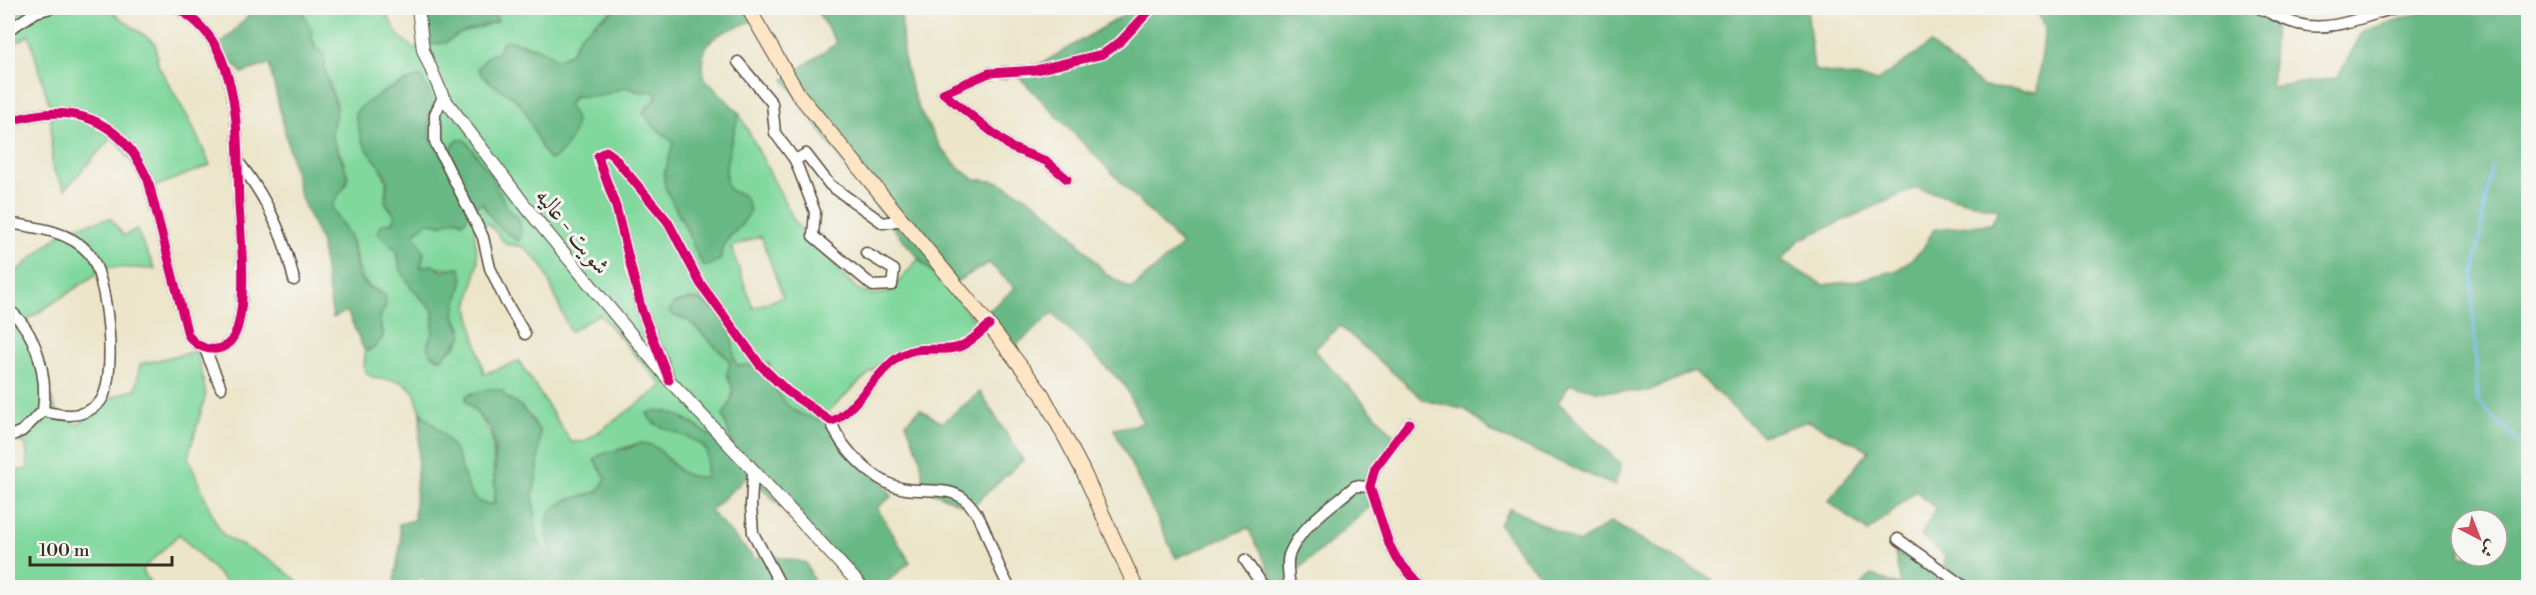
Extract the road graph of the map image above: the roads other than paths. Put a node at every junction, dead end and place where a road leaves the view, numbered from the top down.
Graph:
1 (51, 8) edge
2 (176, 8) edge
3 (418, 8) edge
4 (748, 8) edge
5 (1152, 8) edge
6 (2259, 8) edge
7 (2395, 8) edge
8 (8, 30) edge
9 (738, 62) dead end
10 (443, 97) junction
11 (8, 122) edge
12 (795, 160) junction
13 (240, 164) junction
14 (1067, 179) dead end
15 (903, 220) junction
16 (8, 223) edge
17 (866, 253) dead end
18 (294, 280) dead end
19 (8, 309) edge
20 (989, 325) junction
21 (525, 334) dead end
22 (205, 350) junction
23 (669, 380) junction
24 (221, 388) dead end
25 (43, 411) junction
26 (831, 421) junction
27 (1409, 423) dead end
28 (8, 437) edge
29 (753, 471) junction
30 (1370, 487) junction
31 (1898, 539) dead end
32 (1245, 560) dead end
33 (782, 588) edge
34 (863, 588) edge
35 (1010, 588) edge
36 (1136, 588) edge
37 (1264, 588) edge
38 (1290, 588) edge
39 (1422, 588) edge
40 (1966, 588) edge

1 - 8 street
2 - 13 street
3 - 10 street, شويت - عاليه
4 - 15 main road
5 - 14 street
6 - 7 street
9 - 12 street
10 - 21 street
10 - 23 street, شويت - عاليه
11 - 22 street
12 - 15 street
12 - 17 street
13 - 18 street
13 - 22 street
15 - 20 main road
16 - 25 street
19 - 25 street
20 - 26 street
20 - 36 main road
22 - 24 street
23 - 26 street
23 - 29 street, شويت - عاليه
25 - 28 street
26 - 35 street
27 - 30 street
29 - 33 street
29 - 34 street, شويت - عاليه
30 - 38 street
30 - 39 street
31 - 40 street
32 - 37 street

